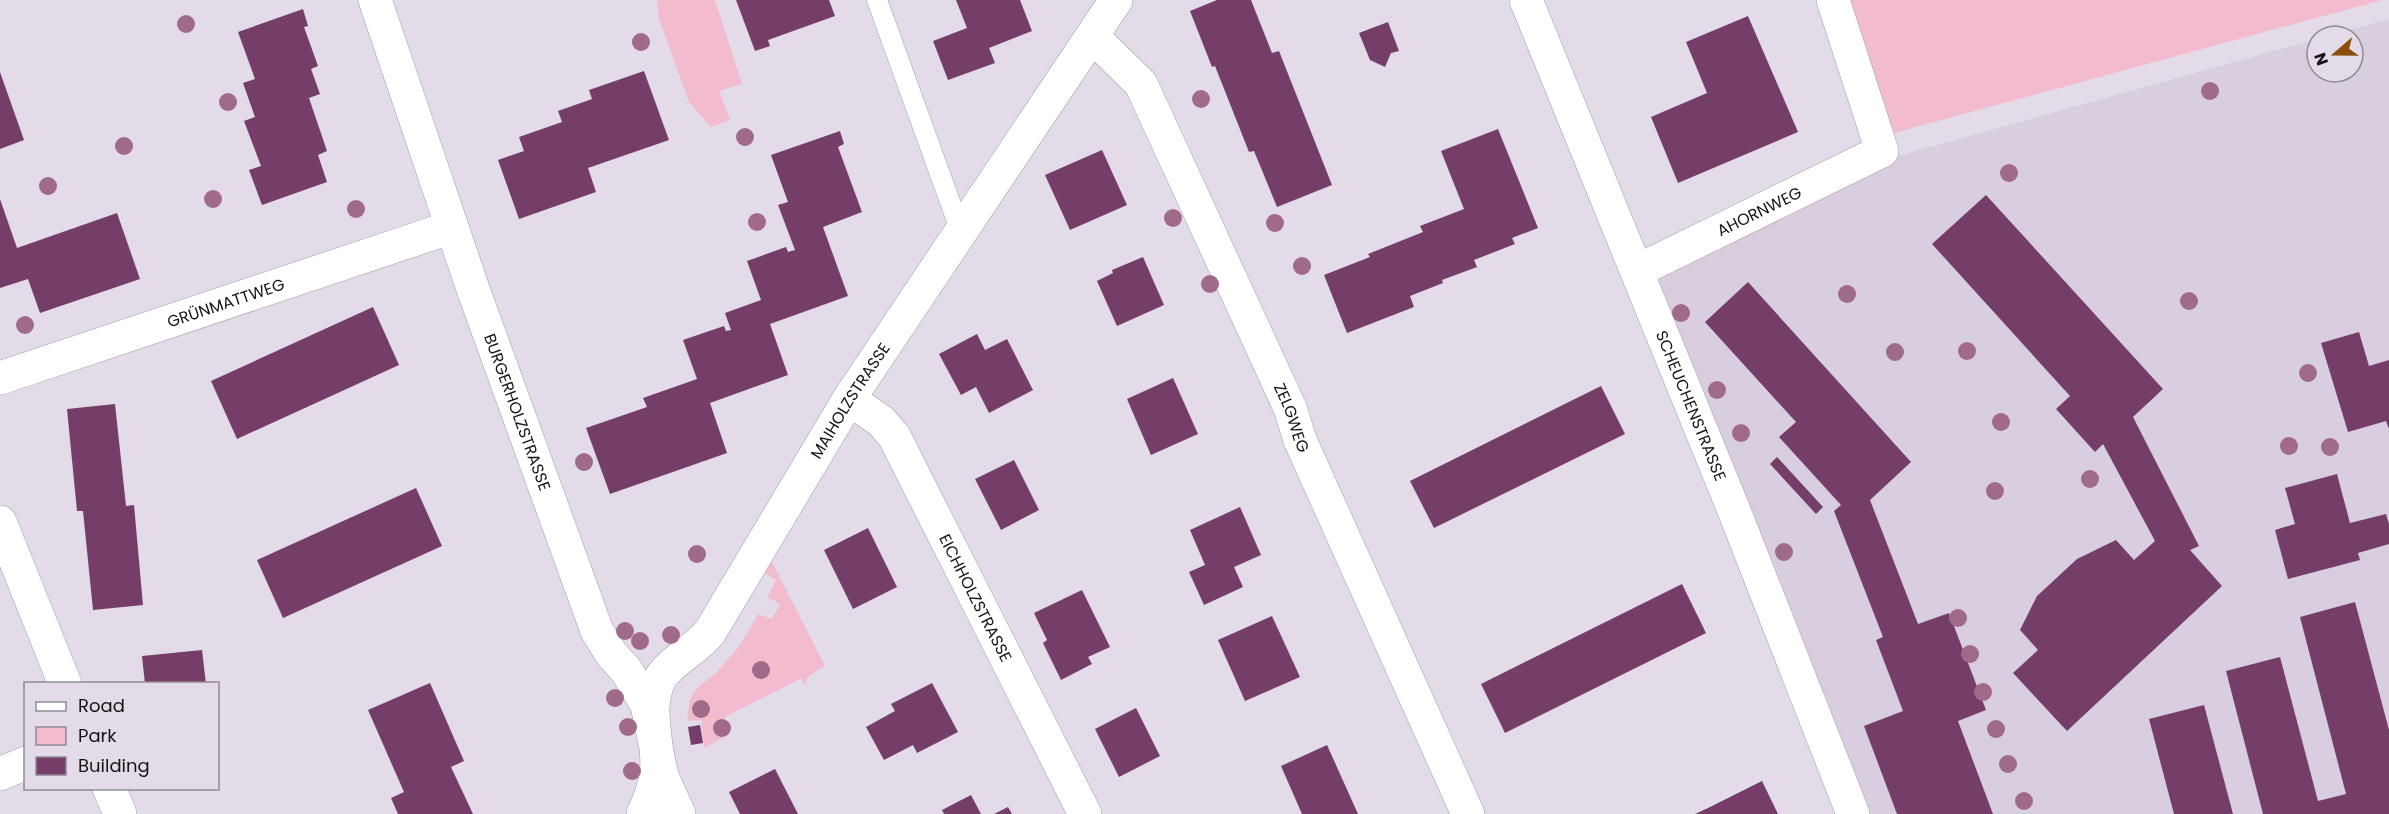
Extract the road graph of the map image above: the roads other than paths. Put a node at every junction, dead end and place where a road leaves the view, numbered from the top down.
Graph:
1 (375, 0) edge
2 (877, 0) edge
3 (1116, 0) edge
4 (1526, 0) edge
5 (1833, 0) edge
6 (1092, 36) junction
7 (452, 227) junction
8 (961, 232) junction
9 (1637, 271) junction
10 (0, 378) edge
11 (849, 399) junction
12 (0, 522) edge
13 (64, 682) edge
14 (652, 726) junction
15 (24, 764) edge
16 (0, 774) edge
17 (109, 790) edge
18 (120, 814) edge
19 (643, 814) edge
20 (679, 814) edge
21 (1085, 814) edge
22 (1468, 814) edge
23 (1853, 814) edge

1 - 7 street, BURGERHOLZSTRASSE
2 - 8 lane
3 - 6 street, MAIHOLZSTRASSE
4 - 9 street, SCHEUCHENSTRASSE
5 - 9 street, AHORNWEG
6 - 8 street, MAIHOLZSTRASSE
6 - 22 street, ZELGWEG
7 - 10 street, GRÜNMATTWEG
7 - 14 street, BURGERHOLZSTRASSE
8 - 11 street, MAIHOLZSTRASSE
9 - 23 street, SCHEUCHENSTRASSE
11 - 14 street, MAIHOLZSTRASSE
11 - 21 street, EICHHOLZSTRASSE
12 - 13 street
14 - 19 street, MAIHOLZSTRASSE
14 - 20 street, BURGERHOLZSTRASSE
15 - 16 street
17 - 18 street

